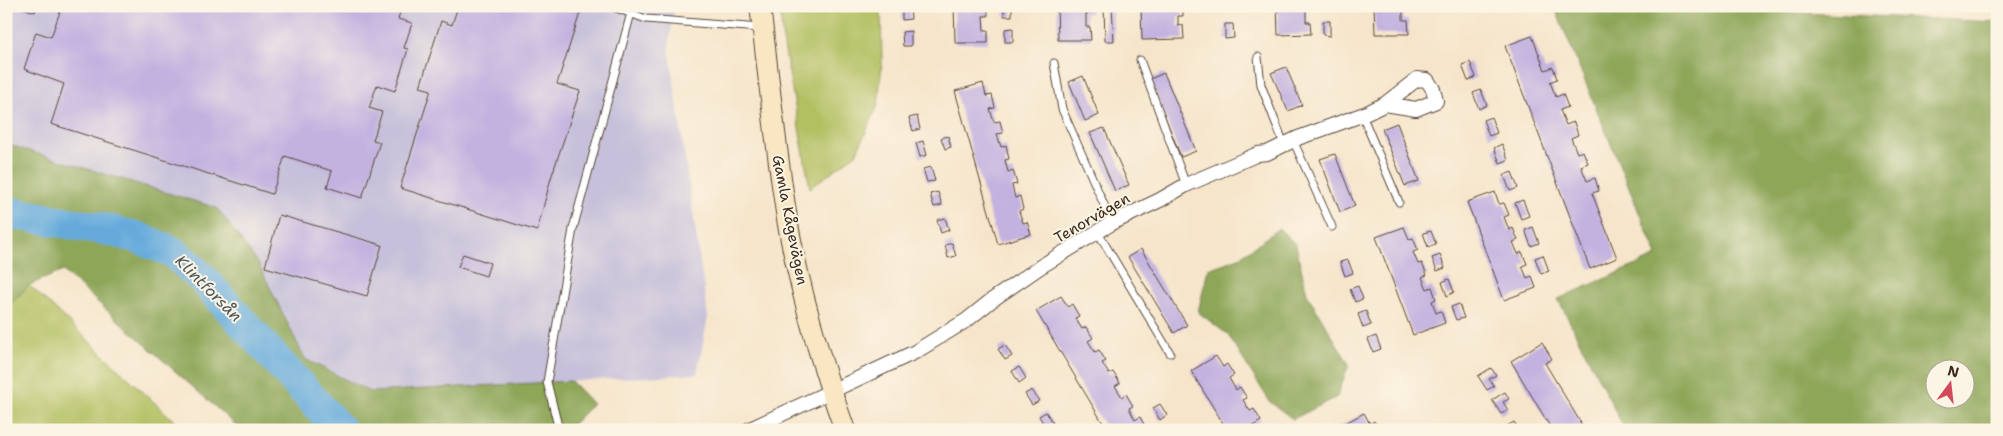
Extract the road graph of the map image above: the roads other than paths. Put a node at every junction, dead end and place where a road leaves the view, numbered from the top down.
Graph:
1 (611, 6) edge
2 (760, 6) edge
3 (631, 13) junction
4 (763, 28) junction
5 (1258, 57) dead end
6 (1140, 60) dead end
7 (1054, 63) dead end
8 (1385, 104) dead end
9 (1362, 115) junction
10 (1289, 142) junction
11 (1186, 185) junction
12 (1399, 202) dead end
13 (1112, 222) junction
14 (1332, 226) dead end
15 (1098, 231) junction
16 (1170, 353) dead end
17 (831, 392) junction
18 (559, 430) edge
19 (748, 430) edge
20 (844, 430) edge

1 - 3 lane
2 - 4 street, Gamla Kågevägen
3 - 4 lane
3 - 18 lane
4 - 17 street, Gamla Kågevägen
5 - 10 lane
6 - 11 lane
7 - 13 lane
8 - 9 street, Tenorvägen
9 - 10 street, Tenorvägen
9 - 12 lane
10 - 11 street, Tenorvägen
10 - 14 lane
11 - 13 street, Tenorvägen
13 - 15 street, Tenorvägen
15 - 16 lane
15 - 17 street, Tenorvägen
17 - 19 street, Tenorvägen
17 - 20 street, Gamla Kågevägen

